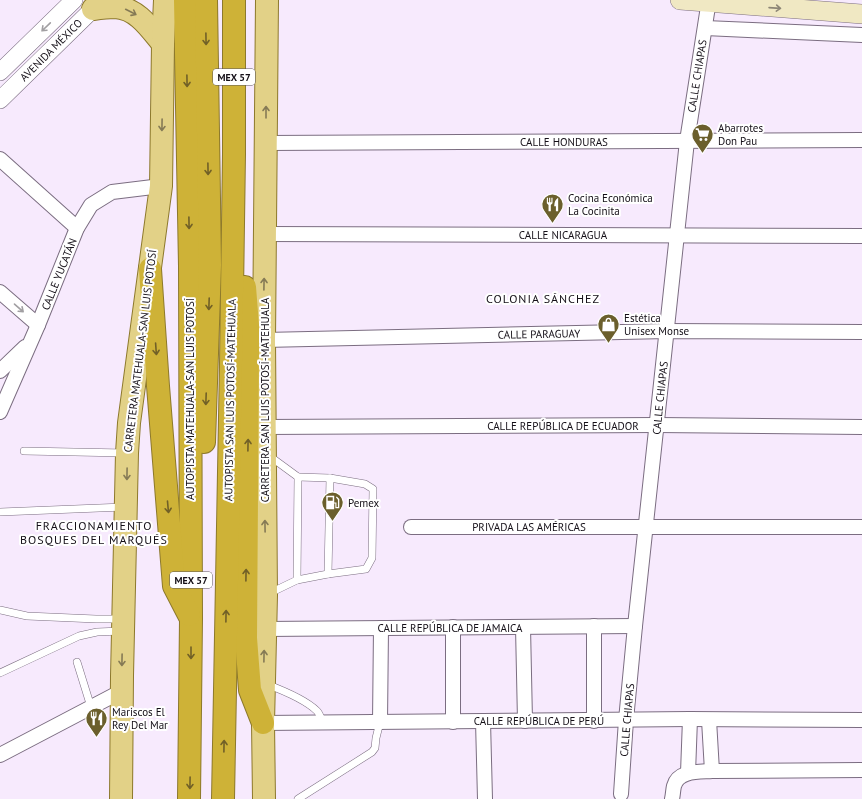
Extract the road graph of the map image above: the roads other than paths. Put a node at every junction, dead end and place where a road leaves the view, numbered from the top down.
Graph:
1 (185, 0) edge
2 (206, 0) edge
3 (234, 0) edge
4 (254, 0) edge
5 (267, 0) edge
6 (680, 0) edge
7 (857, 0) edge
8 (862, 0) edge
9 (709, 1) edge
10 (90, 3) edge
11 (167, 5) edge
12 (862, 14) edge
13 (267, 23) junction
14 (705, 28) junction
15 (862, 35) edge
16 (163, 44) junction
17 (0, 72) edge
18 (0, 100) edge
19 (862, 140) edge
20 (687, 141) junction
21 (266, 143) junction
22 (0, 159) edge
23 (161, 186) junction
24 (77, 228) junction
25 (265, 234) junction
26 (677, 236) junction
27 (862, 236) edge
28 (150, 269) junction
29 (0, 292) edge
30 (38, 325) junction
31 (667, 331) junction
32 (862, 332) edge
33 (31, 341) junction
34 (248, 352) junction
35 (198, 361) junction
36 (0, 371) edge
37 (0, 412) edge
38 (657, 425) junction
39 (264, 427) junction
40 (862, 427) edge
41 (24, 451) dead end
42 (264, 452) junction
43 (128, 453) junction
44 (298, 477) junction
45 (330, 478) junction
46 (126, 507) junction
47 (0, 512) edge
48 (411, 526) dead end
49 (646, 527) junction
50 (862, 527) edge
51 (328, 574) junction
52 (297, 580) junction
53 (266, 595) junction
54 (0, 610) edge
55 (191, 611) junction
56 (123, 625) junction
57 (594, 626) junction
58 (636, 626) junction
59 (523, 627) junction
60 (381, 628) junction
61 (453, 628) junction
62 (265, 629) junction
63 (77, 662) dead end
64 (0, 673) edge
65 (264, 684) junction
66 (122, 691) junction
67 (91, 707) junction
68 (690, 719) junction
69 (594, 720) junction
70 (626, 720) junction
71 (709, 720) junction
72 (862, 720) edge
73 (484, 721) junction
74 (524, 721) junction
75 (380, 722) junction
76 (453, 722) junction
77 (263, 723) junction
78 (323, 723) junction
79 (0, 755) edge
80 (862, 770) edge
81 (712, 771) junction
82 (688, 773) junction
83 (621, 794) dead end
84 (121, 799) edge
85 (189, 799) edge
86 (223, 799) edge
87 (264, 799) edge
88 (298, 799) edge
89 (485, 799) edge
90 (672, 799) edge

1 -> 35 highway, AUTOPISTA MATEHUALA-SAN LUIS POTOSÍ
2 -> 35 highway
3 - 34 highway, MEX 57
4 - 13 main road
5 - 13 main road, CARRETERA SAN LUIS POTOSÍ-MATEHUALA
6 - 9 main road
7 - 8 main road
9 -> 12 main road
9 - 14 street, CALLE CHIAPAS
10 -> 16 main road
10 -> 17 street, AVENIDA MÉXICO
10 - 18 street, AVENIDA MÉXICO
11 - 16 main road, CARRETERA MATEHUALA-SAN LUIS POTOSÍ
21 -> 13 main road, CARRETERA SAN LUIS POTOSÍ-MATEHUALA
14 - 15 street
14 - 20 street, CALLE CHIAPAS
16 -> 23 main road, CARRETERA MATEHUALA-SAN LUIS POTOSÍ
19 - 20 street, CALLE HONDURAS
20 - 21 street, CALLE HONDURAS
20 - 26 street, CALLE CHIAPAS
21 - 25 main road, CARRETERA SAN LUIS POTOSÍ-MATEHUALA
22 - 24 street
23 - 24 street, CALLE YUCATÁN
23 - 28 main road, CARRETERA MATEHUALA-SAN LUIS POTOSÍ
24 - 30 street, CALLE YUCATÁN
25 - 26 street, CALLE NICARAGUA
34 -> 25 main road, CARRETERA SAN LUIS POTOSÍ-MATEHUALA
26 - 27 street, CALLE NICARAGUA
26 - 31 street, CALLE CHIAPAS
28 - 43 main road, CARRETERA MATEHUALA-SAN LUIS POTOSÍ
28 -> 55 highway
29 -> 30 street
30 - 33 street, CALLE YUCATÁN
31 - 32 street, CALLE PARAGUAY
31 - 34 street, CALLE PARAGUAY
31 - 38 street, CALLE CHIAPAS
33 - 36 street
33 - 37 street, CALLE YUCATÁN
34 - 39 main road, CARRETERA SAN LUIS POTOSÍ-MATEHUALA
77 -> 34 highway
86 -> 34 highway, AUTOPISTA SAN LUIS POTOSÍ-MATEHUALA / MEX 57
35 -> 55 highway
38 - 39 street, CALLE REPÚBLICA DE ECUADOR
38 - 40 street, CALLE REPÚBLICA DE ECUADOR
38 - 49 street, CALLE CHIAPAS
39 - 42 main road, CARRETERA SAN LUIS POTOSÍ-MATEHUALA
41 - 43 lane
42 - 44 lane
53 -> 42 main road, CARRETERA SAN LUIS POTOSÍ-MATEHUALA
43 -> 46 main road, CARRETERA MATEHUALA-SAN LUIS POTOSÍ
44 - 45 lane
44 - 52 lane
45 - 51 lane
45 - 51 lane
46 - 47 lane
46 - 56 main road, CARRETERA MATEHUALA-SAN LUIS POTOSÍ
48 - 49 street, PRIVADA LAS AMÉRICAS
49 - 50 street, PRIVADA LAS AMÉRICAS
49 - 58 street, CALLE CHIAPAS
51 - 52 lane
52 - 53 lane
53 - 62 main road, CARRETERA SAN LUIS POTOSÍ-MATEHUALA
54 - 56 lane
55 -> 85 highway
56 - 64 lane
56 -> 66 main road, CARRETERA MATEHUALA-SAN LUIS POTOSÍ
57 - 58 street, CALLE REPÚBLICA DE JAMAICA
57 - 59 street, CALLE REPÚBLICA DE JAMAICA
57 - 69 street
58 - 70 street, CALLE CHIAPAS
59 - 61 street, CALLE REPÚBLICA DE JAMAICA
59 - 74 street
60 - 61 street, CALLE REPÚBLICA DE JAMAICA
60 - 62 street, CALLE REPÚBLICA DE JAMAICA
60 - 75 street
61 - 76 street
65 -> 62 main road, CARRETERA SAN LUIS POTOSÍ-MATEHUALA
63 - 67 lane
65 - 77 main road, CARRETERA SAN LUIS POTOSÍ-MATEHUALA
65 - 78 lane
66 - 67 street
66 - 84 main road, CARRETERA MATEHUALA-SAN LUIS POTOSÍ
67 - 79 street
68 - 70 street, CALLE REPÚBLICA DE PERÚ
68 - 71 street, CALLE REPÚBLICA DE PERÚ
68 - 82 street
69 - 70 street, CALLE REPÚBLICA DE PERÚ
69 - 74 street, CALLE REPÚBLICA DE PERÚ
70 - 83 street, CALLE CHIAPAS
71 - 72 street, CALLE REPÚBLICA DE PERÚ
71 - 81 street
73 - 74 street, CALLE REPÚBLICA DE PERÚ
73 - 76 street, CALLE REPÚBLICA DE PERÚ
73 - 89 street
75 - 76 street, CALLE REPÚBLICA DE PERÚ
75 - 78 street, CALLE REPÚBLICA DE PERÚ
75 - 88 lane
77 - 78 street, CALLE REPÚBLICA DE PERÚ
77 - 87 main road, CARRETERA SAN LUIS POTOSÍ-MATEHUALA
80 - 81 street
81 - 82 street
82 - 90 street

